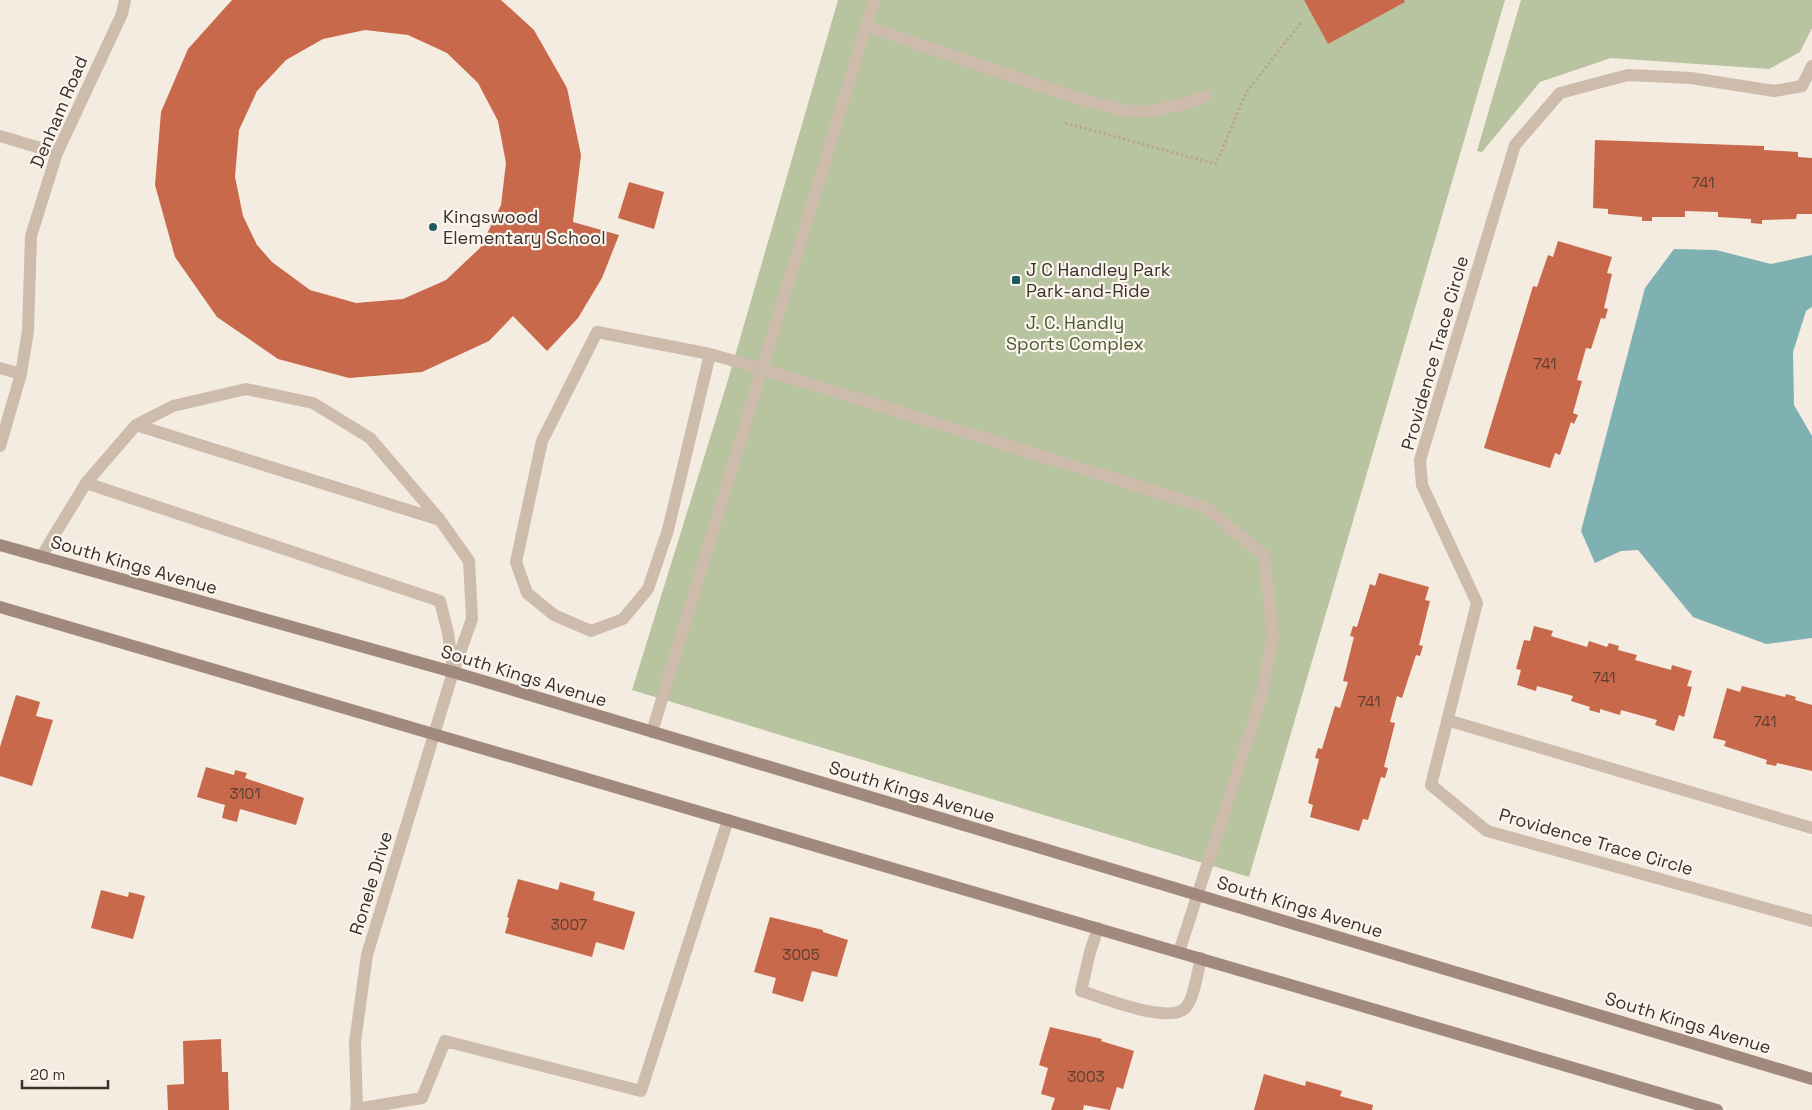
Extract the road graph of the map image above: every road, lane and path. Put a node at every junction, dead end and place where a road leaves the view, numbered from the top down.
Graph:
1 (125, 0) edge
2 (875, 0) edge
3 (866, 26) junction
4 (1812, 66) edge
5 (1206, 96) dead end
6 (0, 136) edge
7 (57, 153) junction
8 (710, 354) junction
9 (0, 368) edge
10 (762, 369) junction
11 (21, 374) junction
12 (136, 425) junction
13 (0, 446) edge
14 (86, 483) junction
15 (440, 520) junction
16 (0, 545) edge
17 (41, 557) junction
18 (0, 607) edge
19 (453, 672) junction
20 (1447, 720) junction
21 (652, 732) junction
22 (435, 733) junction
23 (728, 820) junction
24 (1812, 828) edge
25 (1197, 895) junction
26 (1812, 921) edge
27 (1098, 928) junction
28 (1178, 952) junction
29 (1201, 958) junction
30 (1812, 1079) edge
31 (356, 1110) edge
32 (1717, 1110) edge

1 - 7 street, Denham Road
2 - 3 street
3 - 5 street
3 - 10 street
4 - 20 street, Providence Trace Circle
6 - 7 street
7 - 11 street, Denham Road
8 - 8 street
8 - 10 street
9 - 11 street
10 - 21 street
10 - 25 street
11 - 13 street, Denham Road
12 - 14 street
12 - 15 street
12 - 15 street, Ronele Drive
14 - 17 street
14 - 19 street
15 - 19 street, Ronele Drive
16 - 17 main road, South Kings Avenue
17 - 19 main road, South Kings Avenue
18 - 22 main road
19 - 21 main road, South Kings Avenue
19 - 22 street, Ronele Drive
20 - 24 street
20 - 26 street, Providence Trace Circle
21 - 25 main road, South Kings Avenue
22 - 23 main road
22 - 31 street, Ronele Drive
23 - 27 main road
23 - 31 street
25 - 28 street
25 - 30 main road, South Kings Avenue
27 - 28 main road
27 - 29 street
28 - 29 main road
29 - 32 main road

